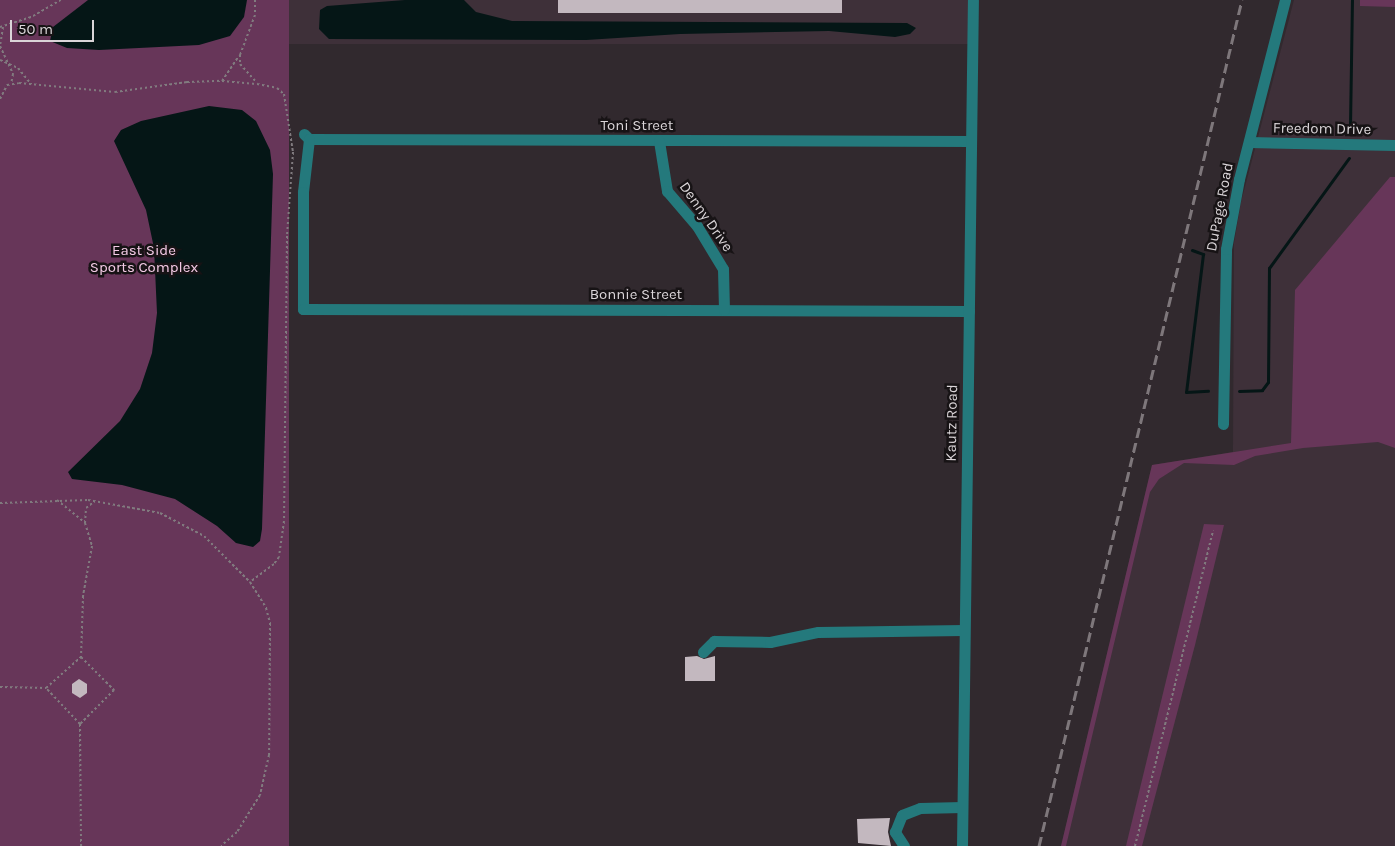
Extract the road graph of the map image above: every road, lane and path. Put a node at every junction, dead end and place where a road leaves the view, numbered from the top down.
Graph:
1 (61, 0) edge
2 (255, 0) edge
3 (973, 0) edge
4 (1285, 0) edge
5 (2, 27) edge
6 (240, 55) junction
7 (0, 60) edge
8 (9, 64) junction
9 (222, 81) junction
10 (11, 84) junction
11 (31, 84) junction
12 (258, 84) junction
13 (0, 100) edge
14 (659, 141) junction
15 (971, 141) junction
16 (1249, 142) junction
17 (1395, 145) edge
18 (303, 309) joint
19 (724, 310) junction
20 (969, 311) junction
21 (1224, 424) dead end
22 (57, 499) junction
23 (95, 501) junction
24 (0, 503) edge
25 (85, 523) junction
26 (1213, 530) dead end
27 (250, 582) junction
28 (964, 630) junction
29 (703, 652) dead end
30 (82, 657) junction
31 (0, 687) edge
32 (46, 688) junction
33 (80, 724) junction
34 (962, 806) junction
35 (80, 846) edge
36 (221, 846) edge
37 (904, 846) edge
38 (962, 846) edge
39 (1135, 846) edge

1 - 5 path
2 - 6 path
3 - 15 street, Kautz Road
4 - 16 street, DuPage Road
5 - 8 path
6 - 9 path
6 - 12 path
7 - 8 path
8 - 10 path
8 - 11 path
9 - 11 path
9 - 12 path
10 - 11 path
10 - 13 path
12 - 27 path
14 - 15 street, Toni Street
14 - 18 street, Toni Street
14 - 19 street, Denny Drive
15 - 20 street, Kautz Road
16 - 17 street, Freedom Drive
16 - 21 street, DuPage Road
18 - 19 street, Bonnie Street
19 - 20 street, Bonnie Street
20 - 28 street, Kautz Road
22 - 23 path
22 - 24 path
22 - 25 path
23 - 25 path
23 - 27 path
25 - 30 path
26 - 39 path
27 - 36 path
28 - 29 street
28 - 34 street, Kautz Road
30 - 32 path
30 - 33 path
31 - 32 path
32 - 33 path
33 - 35 path
34 - 37 street
34 - 38 street, Kautz Road

